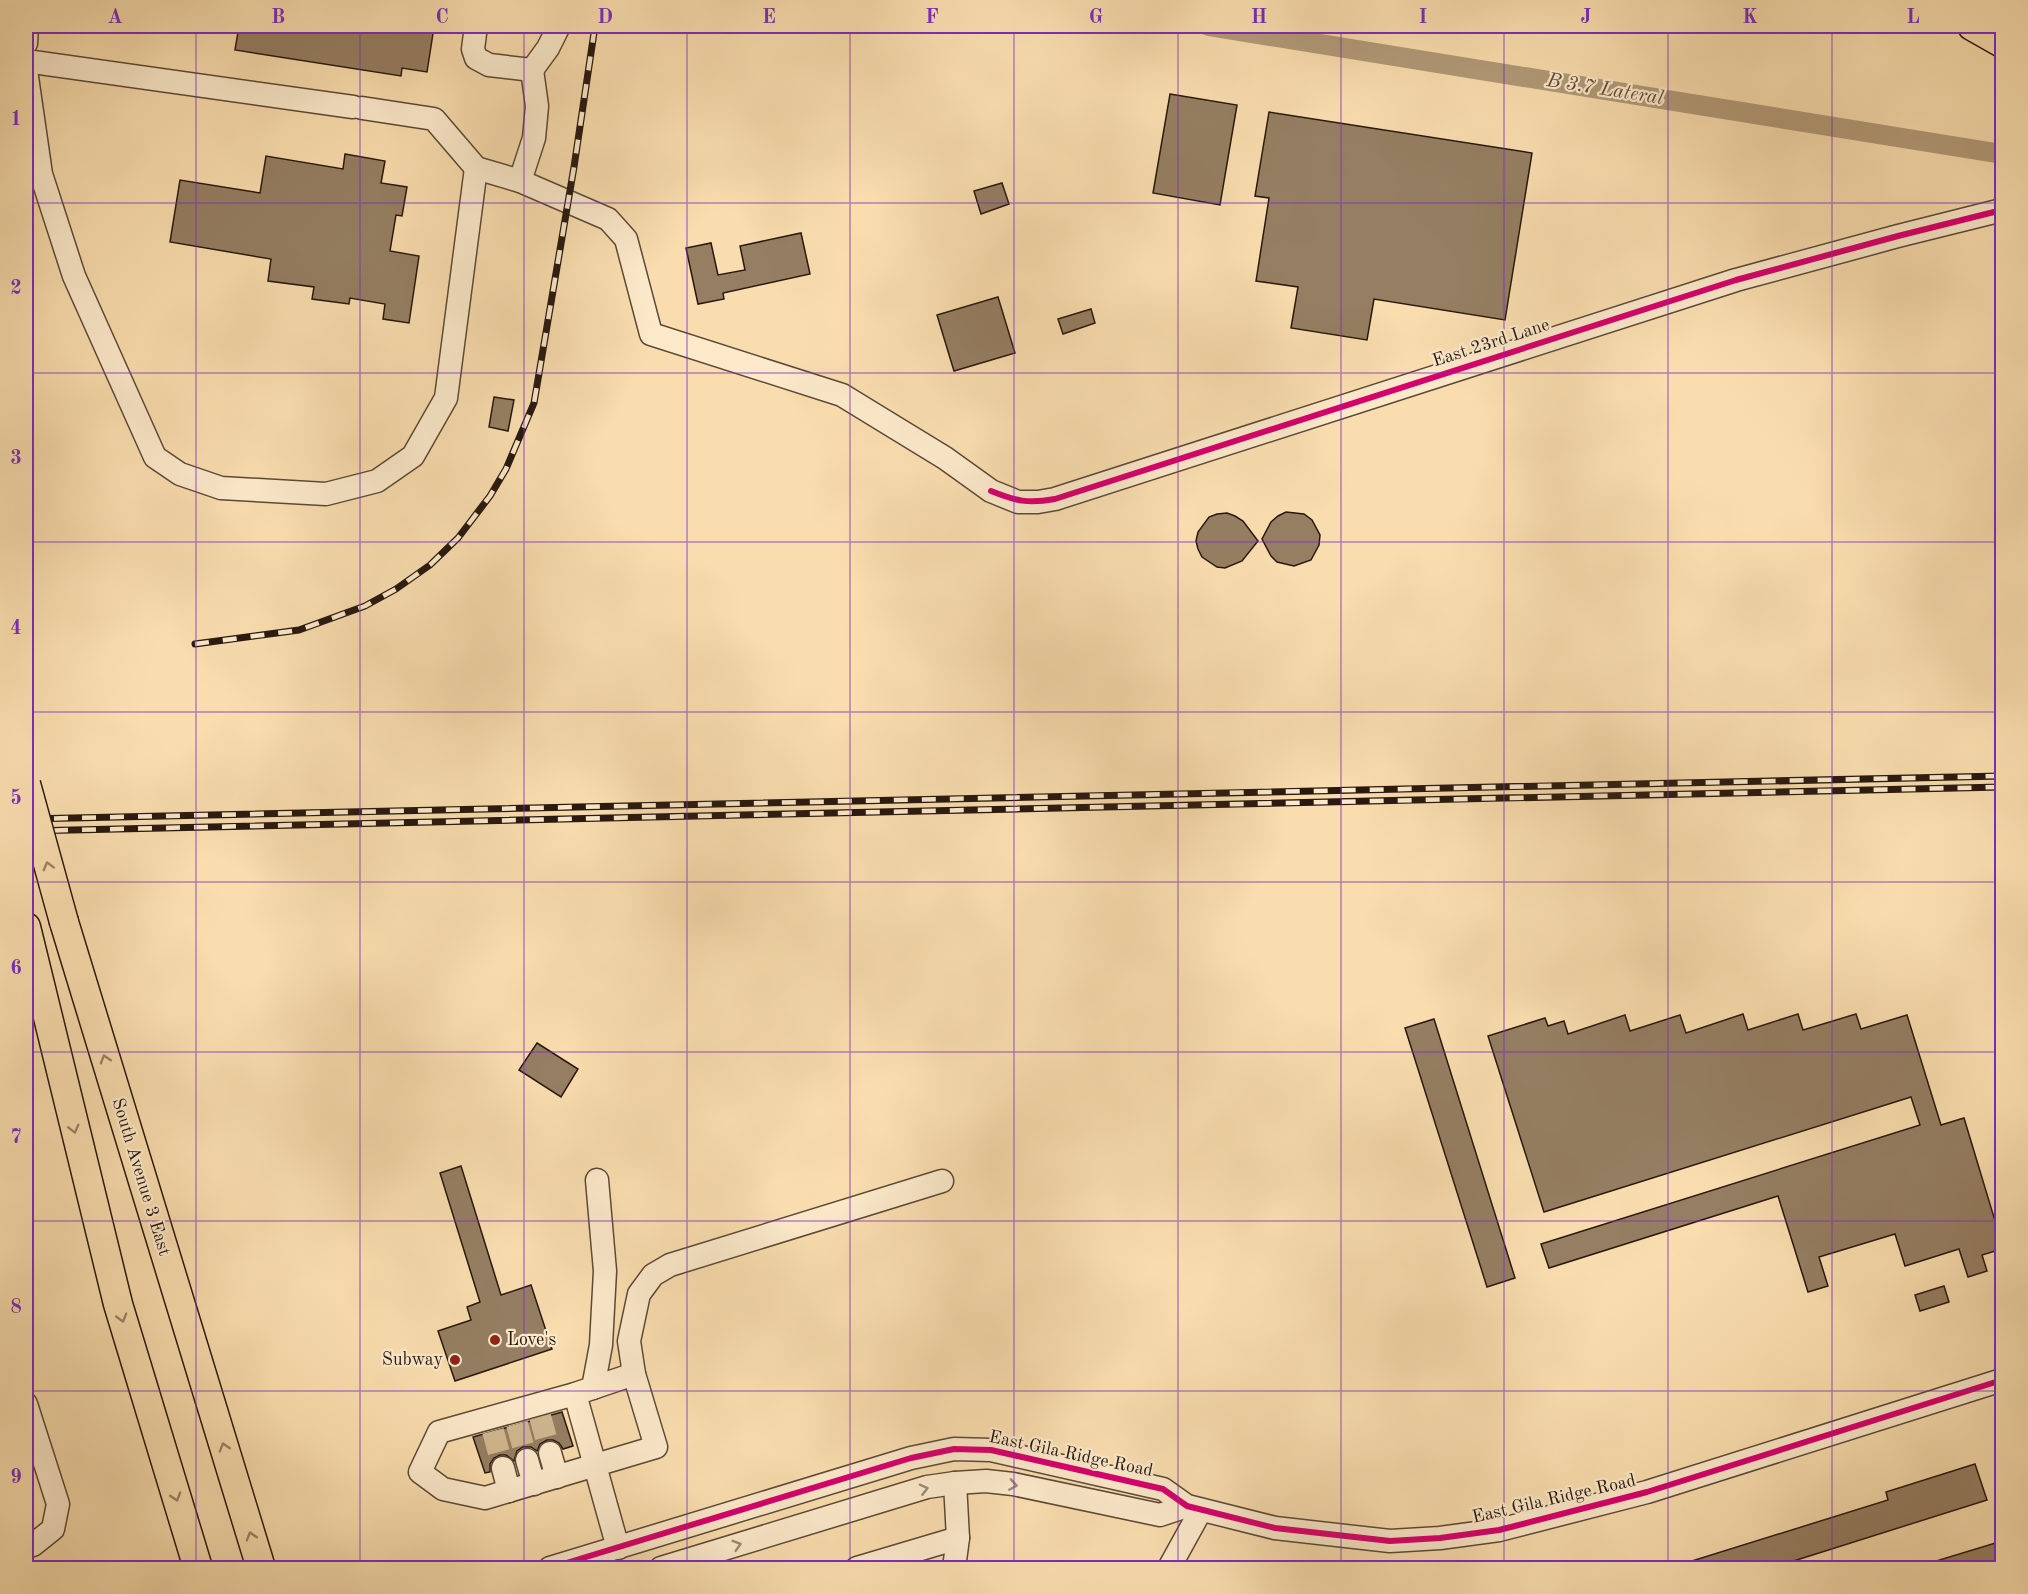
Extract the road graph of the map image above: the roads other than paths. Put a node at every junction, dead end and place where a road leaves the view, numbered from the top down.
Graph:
1 (27, 26) edge
2 (476, 26) edge
3 (559, 26) edge
4 (1972, 26) edge
5 (26, 43) edge
6 (2002, 43) edge
7 (26, 61) edge
8 (26, 70) edge
9 (532, 70) junction
10 (476, 168) junction
11 (520, 181) junction
12 (2002, 210) edge
13 (26, 784) edge
14 (26, 928) edge
15 (597, 1180) dead end
16 (942, 1181) dead end
17 (634, 1374) junction
18 (2002, 1380) edge
19 (584, 1391) junction
20 (26, 1404) edge
21 (550, 1453) tunnel mouth
22 (527, 1460) tunnel mouth
23 (596, 1465) junction
24 (503, 1468) tunnel mouth
25 (557, 1477) junction
26 (955, 1482) junction
27 (534, 1484) junction
28 (509, 1491) junction
29 (1194, 1508) junction
30 (958, 1538) junction
31 (26, 1547) edge
32 (618, 1548) junction
33 (198, 1569) edge
34 (261, 1569) edge
35 (550, 1569) edge
36 (661, 1569) edge
37 (857, 1569) edge
38 (954, 1569) edge
39 (1169, 1569) edge

1 - 5 street
2 - 9 street
3 - 9 street
4 - 6 main road
7 - 10 street
8 - 10 street
9 - 11 street
10 - 11 street
11 - 12 street, East 23rd Lane
34 -> 13 main road, South Avenue 3 East, bridge
14 -> 33 main road
15 - 19 street
16 - 17 street
17 - 19 street
17 - 23 street
18 - 29 street, East Gila Ridge Road
19 - 23 street
19 - 28 street
20 - 31 street
21 - 25 street
22 - 27 street
23 - 25 street
23 - 32 street
24 - 28 street
25 - 27 street
26 -> 29 street
26 - 30 street
36 -> 26 street
27 - 28 street
29 - 32 street, East Gila Ridge Road
29 - 39 street
30 - 37 street
30 - 38 street
32 - 35 street, East Gila Ridge Road

